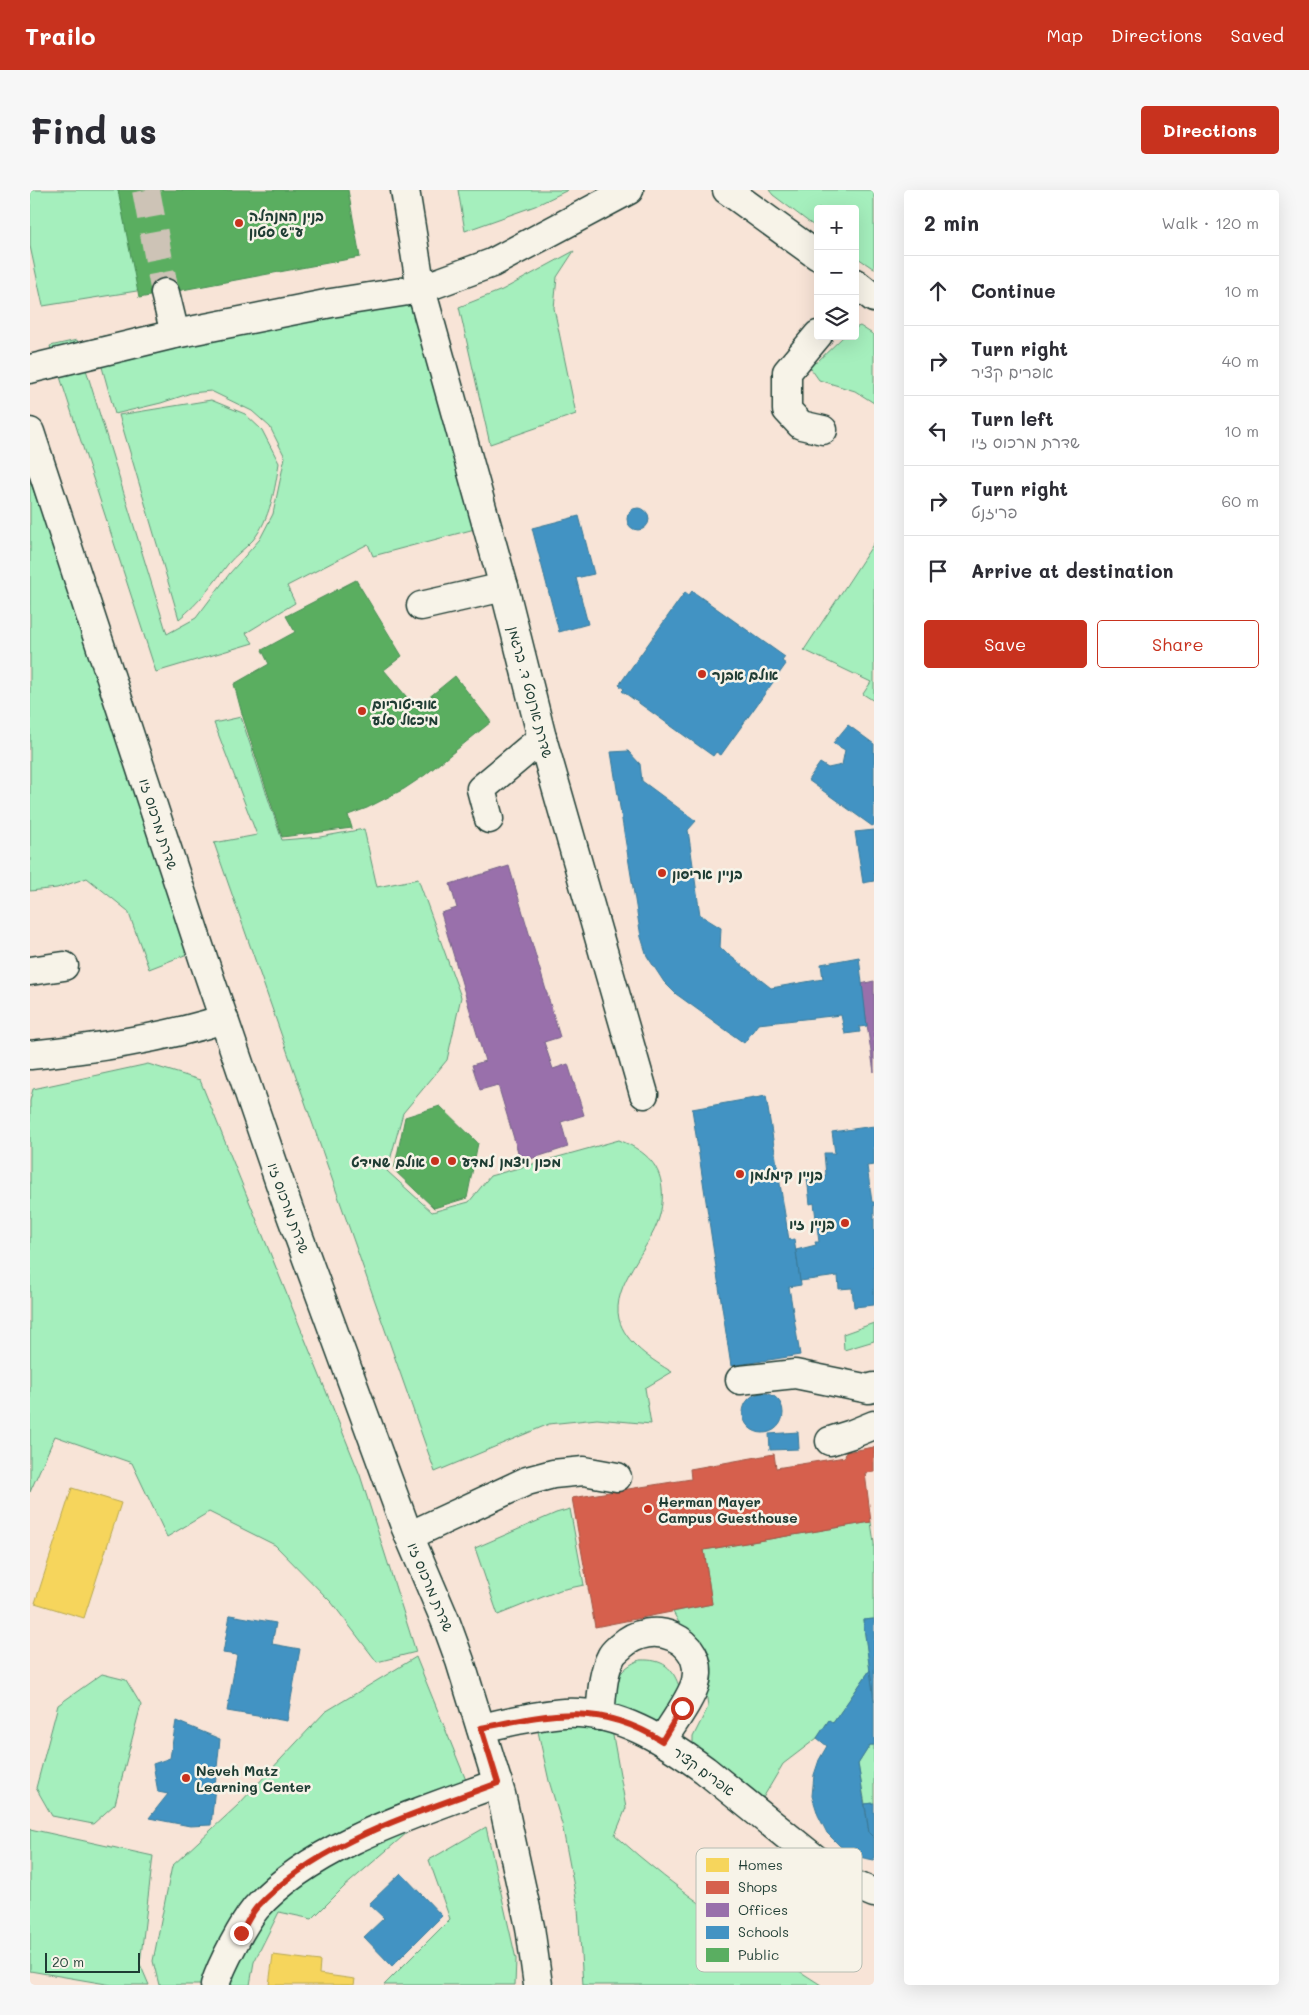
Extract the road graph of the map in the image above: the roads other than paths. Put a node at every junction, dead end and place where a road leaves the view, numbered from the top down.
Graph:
1 (404, 190) edge
2 (629, 190) edge
3 (727, 190) edge
4 (814, 253) edge
5 (859, 287) edge
6 (421, 289) junction
7 (165, 292) tunnel mouth
8 (874, 298) edge
9 (175, 334) junction
10 (814, 340) edge
11 (30, 369) edge
12 (822, 430) dead end
13 (30, 432) edge
14 (504, 587) junction
15 (421, 606) dead end
16 (542, 738) junction
17 (489, 819) dead end
18 (64, 966) dead end
19 (30, 971) edge
20 (224, 1020) junction
21 (30, 1055) edge
22 (644, 1094) dead end
23 (740, 1380) dead end
24 (874, 1387) edge
25 (874, 1425) edge
26 (830, 1441) dead end
27 (617, 1477) dead end
28 (410, 1536) junction
29 (600, 1716) junction
30 (481, 1728) junction
31 (662, 1741) junction
32 (498, 1783) junction
33 (802, 1848) edge
34 (862, 1888) edge
35 (874, 1893) edge
36 (215, 1985) edge
37 (538, 1985) edge

1 - 6 street, שדרת ארנסט ד. ברגמן
2 - 6 street
3 - 4 street
5 - 8 street
6 - 9 street
6 - 14 street, שדרת ארנסט ד. ברגמן
7 - 9 street
9 - 11 street
10 - 12 street
13 - 20 street, שדרת מרכוס זיו
14 - 15 street
14 - 16 street, שדרת ארנסט ד. ברגמן
16 - 17 street
16 - 22 street, שדרת ארנסט ד. ברגמן
18 - 19 street
20 - 21 street
20 - 28 street, שדרת מרכוס זיו
23 - 24 street
25 - 26 street
27 - 28 street
28 - 30 street, שדרת מרכוס זיו
29 - 30 street, אפרים קציר
29 - 31 street, אפרים קציר
29 - 31 street
30 - 32 street, שדרת מרכוס זיו
31 - 33 street, אפרים קציר
32 - 36 street
32 - 37 street, שדרת מרכוס זיו
34 - 35 street, אפרים קציר

